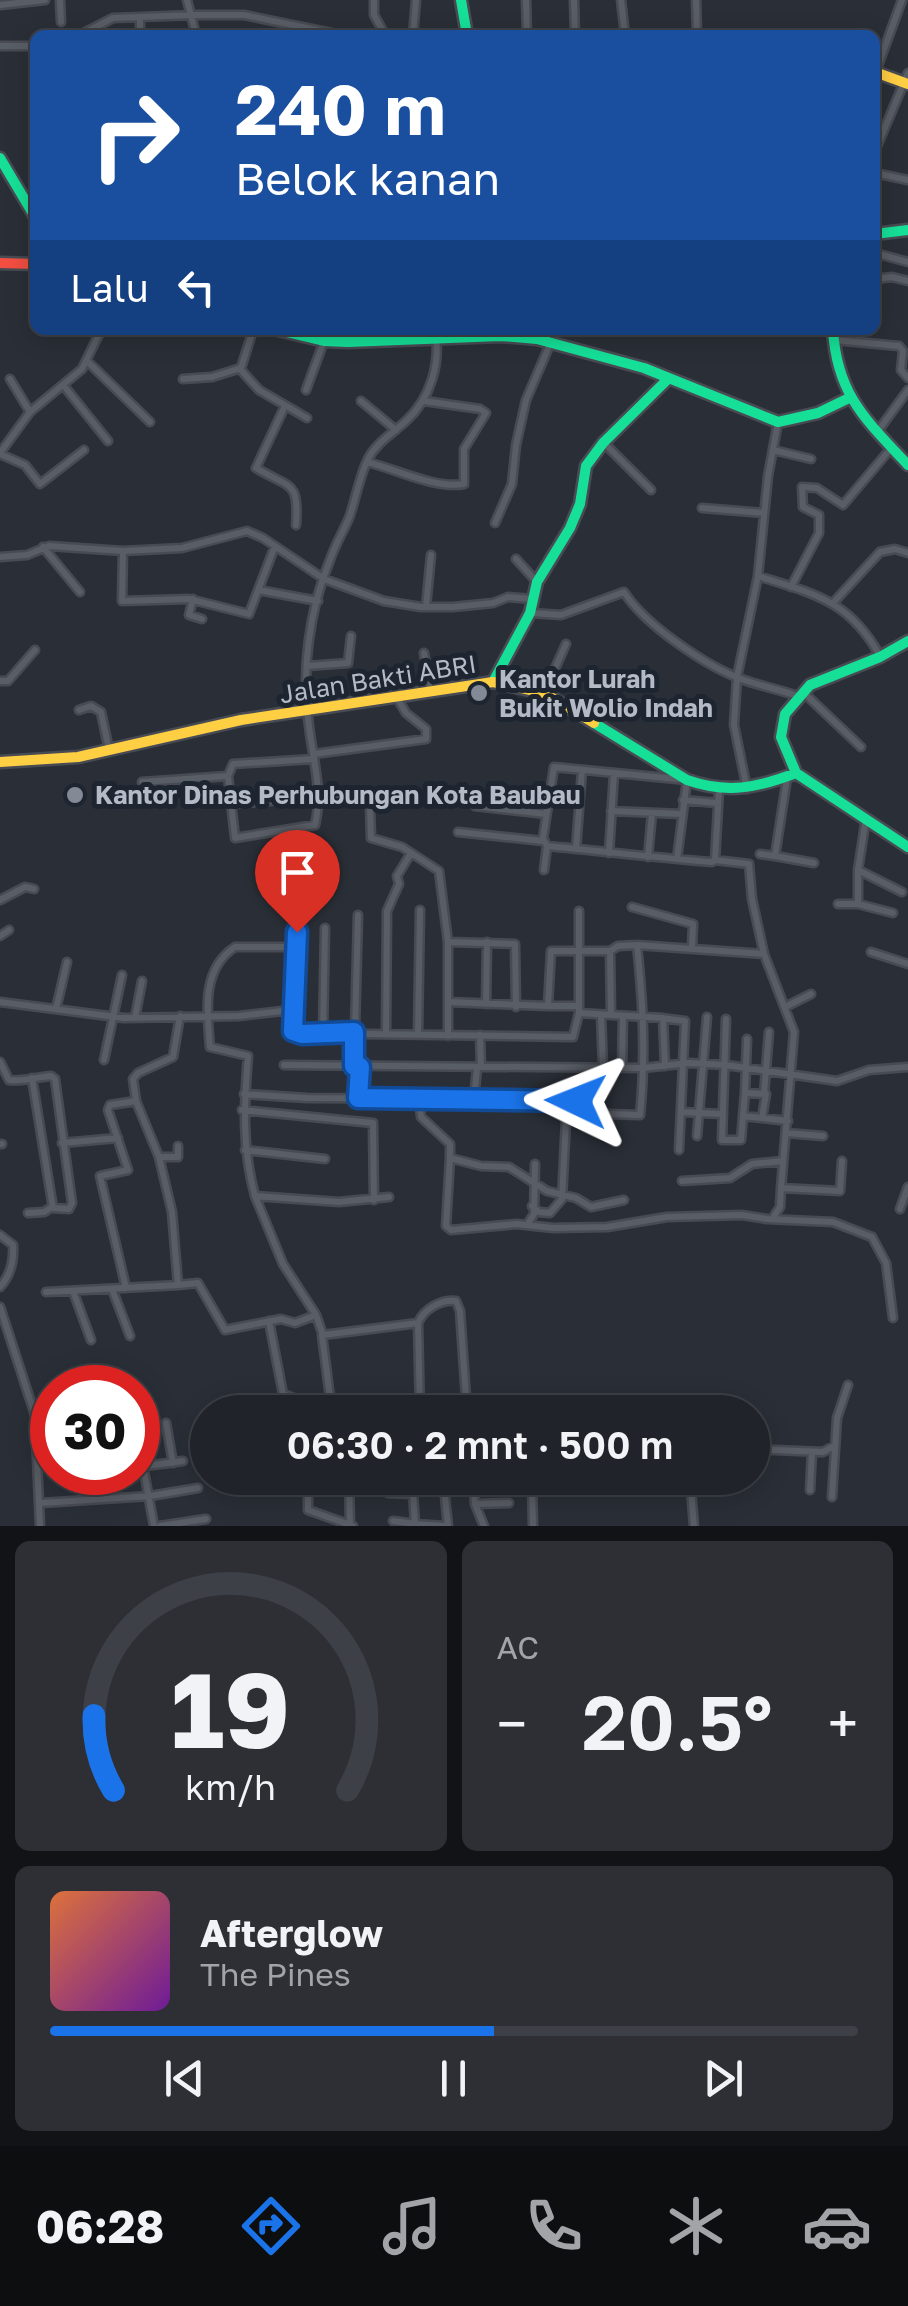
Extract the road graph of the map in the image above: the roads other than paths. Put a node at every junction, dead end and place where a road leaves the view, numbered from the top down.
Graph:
1 (44, 0) edge
2 (60, 0) edge
3 (187, 0) edge
4 (374, 0) edge
5 (416, 0) edge
6 (461, 0) edge
7 (526, 0) edge
8 (574, 0) edge
9 (621, 0) edge
10 (696, 0) edge
11 (902, 0) edge
12 (0, 5) edge
13 (188, 15) junction
14 (140, 17) junction
15 (61, 22) dead end
16 (90, 30) edge
17 (140, 30) edge
18 (194, 30) edge
19 (317, 30) edge
20 (382, 30) edge
21 (413, 30) edge
22 (466, 30) edge
23 (527, 30) edge
24 (575, 30) edge
25 (624, 30) edge
26 (697, 30) edge
27 (0, 46) edge
28 (30, 46) edge
29 (880, 59) edge
30 (880, 73) edge
31 (906, 79) edge
32 (880, 139) edge
33 (0, 158) edge
34 (880, 174) edge
35 (908, 180) edge
36 (30, 209) edge
37 (908, 230) edge
38 (880, 233) edge
39 (880, 254) edge
40 (908, 262) edge
41 (0, 263) edge
42 (30, 264) edge
43 (880, 278) edge
44 (908, 281) edge
45 (99, 335) edge
46 (251, 335) edge
47 (299, 335) edge
48 (420, 335) edge
49 (436, 335) edge
50 (526, 335) edge
51 (833, 335) edge
52 (324, 341) junction
53 (552, 341) junction
54 (87, 361) junction
55 (240, 369) junction
56 (669, 378) junction
57 (908, 378) edge
58 (10, 379) dead end
59 (183, 379) dead end
60 (64, 386) junction
61 (306, 390) dead end
62 (908, 390) edge
63 (847, 400) junction
64 (361, 401) dead end
65 (423, 401) junction
66 (284, 408) junction
67 (30, 412) junction
68 (307, 418) dead end
69 (150, 422) dead end
70 (778, 422) junction
71 (396, 430) junction
72 (878, 431) junction
73 (108, 440) dead end
74 (603, 442) junction
75 (892, 446) junction
76 (84, 450) dead end
77 (774, 450) junction
78 (0, 454) edge
79 (811, 458) dead end
80 (366, 462) junction
81 (908, 464) edge
82 (651, 490) dead end
83 (702, 508) dead end
84 (764, 514) junction
85 (495, 524) dead end
86 (296, 525) dead end
87 (42, 546) junction
88 (275, 546) junction
89 (123, 551) junction
90 (908, 553) edge
91 (431, 555) dead end
92 (0, 557) edge
93 (516, 558) dead end
94 (758, 576) junction
95 (324, 580) junction
96 (537, 582) junction
97 (791, 587) junction
98 (258, 590) junction
99 (80, 592) dead end
100 (192, 599) junction
101 (534, 599) junction
102 (318, 601) junction
103 (832, 604) junction
104 (426, 607) junction
105 (530, 613) junction
106 (202, 619) dead end
107 (351, 636) dead end
108 (908, 642) edge
109 (566, 644) dead end
110 (35, 650) dead end
111 (424, 653) dead end
112 (880, 657) junction
113 (307, 666) junction
114 (737, 677) junction
115 (0, 681) edge
116 (493, 682) junction
117 (430, 690) junction
118 (544, 694) junction
119 (800, 694) junction
120 (397, 696) junction
121 (79, 710) dead end
122 (307, 710) junction
123 (862, 746) dead end
124 (109, 750) junction
125 (314, 756) junction
126 (0, 762) edge
127 (582, 770) junction
128 (614, 774) junction
129 (791, 775) junction
130 (228, 776) junction
131 (687, 780) junction
132 (142, 782) dead end
133 (747, 790) junction
134 (320, 797) junction
135 (718, 797) junction
136 (683, 800) junction
137 (232, 804) junction
138 (474, 806) dead end
139 (611, 811) junction
140 (546, 814) junction
141 (652, 814) junction
142 (682, 814) junction
143 (866, 817) junction
144 (458, 832) dead end
145 (545, 844) junction
146 (908, 847) edge
147 (576, 849) junction
148 (410, 853) junction
149 (609, 853) junction
150 (760, 854) dead end
151 (775, 856) junction
152 (648, 857) junction
153 (677, 859) junction
154 (715, 860) junction
155 (814, 863) dead end
156 (544, 870) dead end
157 (858, 870) junction
158 (34, 889) dead end
159 (902, 892) dead end
160 (0, 900) edge
161 (838, 904) dead end
162 (858, 904) junction
163 (632, 907) dead end
164 (420, 910) dead end
165 (579, 911) dead end
166 (893, 913) dead end
167 (358, 914) dead end
168 (325, 928) dead end
169 (10, 930) dead end
170 (297, 932) dead end
171 (0, 936) edge
172 (448, 942) junction
173 (488, 942) junction
174 (637, 945) junction
175 (692, 947) junction
176 (296, 948) junction
177 (610, 951) junction
178 (578, 952) junction
179 (870, 952) dead end
180 (764, 954) junction
181 (67, 962) dead end
182 (908, 964) edge
183 (122, 975) dead end
184 (142, 981) dead end
185 (811, 994) dead end
186 (0, 1002) edge
187 (450, 1002) junction
188 (486, 1004) junction
189 (548, 1006) junction
190 (516, 1007) junction
191 (785, 1007) junction
192 (56, 1009) junction
193 (292, 1010) junction
194 (579, 1010) junction
195 (601, 1014) junction
196 (208, 1015) junction
197 (611, 1015) junction
198 (112, 1016) junction
199 (180, 1016) junction
200 (623, 1016) junction
201 (707, 1017) dead end
202 (135, 1018) junction
203 (661, 1018) junction
204 (642, 1020) junction
205 (726, 1020) dead end
206 (354, 1032) junction
207 (769, 1032) dead end
208 (386, 1033) junction
209 (323, 1034) junction
210 (418, 1034) junction
211 (480, 1035) junction
212 (448, 1036) junction
213 (748, 1038) dead end
214 (104, 1060) dead end
215 (0, 1062) edge
216 (684, 1063) junction
217 (703, 1064) junction
218 (284, 1065) dead end
219 (726, 1065) junction
220 (666, 1066) junction
221 (748, 1066) junction
222 (357, 1067) junction
223 (908, 1067) edge
224 (479, 1068) junction
225 (603, 1068) junction
226 (622, 1068) junction
227 (644, 1068) junction
228 (768, 1069) junction
229 (790, 1074) junction
230 (32, 1078) junction
231 (766, 1093) junction
232 (244, 1094) junction
233 (745, 1094) junction
234 (358, 1098) junction
235 (420, 1100) junction
236 (474, 1100) junction
237 (136, 1101) junction
238 (242, 1110) junction
239 (682, 1112) junction
240 (700, 1112) junction
241 (578, 1113) junction
242 (722, 1114) junction
243 (743, 1116) junction
244 (762, 1118) junction
245 (788, 1121) junction
246 (786, 1133) junction
247 (697, 1136) dead end
248 (823, 1136) dead end
249 (118, 1138) junction
250 (62, 1143) junction
251 (178, 1146) dead end
252 (246, 1150) junction
253 (680, 1150) dead end
254 (159, 1158) junction
255 (450, 1158) junction
256 (325, 1159) dead end
257 (783, 1161) junction
258 (842, 1161) dead end
259 (535, 1164) dead end
260 (682, 1181) dead end
261 (536, 1184) junction
262 (781, 1188) junction
263 (908, 1188) edge
264 (562, 1195) junction
265 (255, 1196) junction
266 (389, 1197) dead end
267 (374, 1200) junction
268 (624, 1200) dead end
269 (53, 1206) junction
270 (532, 1206) junction
271 (900, 1209) dead end
272 (28, 1213) dead end
273 (774, 1217) junction
274 (526, 1226) junction
275 (0, 1235) edge
276 (180, 1285) junction
277 (0, 1287) edge
278 (126, 1288) junction
279 (112, 1289) junction
280 (73, 1291) junction
281 (46, 1292) dead end
282 (0, 1307) edge
283 (316, 1316) junction
284 (892, 1318) dead end
285 (269, 1321) junction
286 (418, 1323) junction
287 (322, 1334) junction
288 (130, 1336) dead end
289 (91, 1340) dead end
290 (848, 1385) dead end
291 (286, 1395) edge
292 (330, 1395) edge
293 (420, 1395) edge
294 (467, 1395) edge
295 (166, 1423) dead end
296 (835, 1445) junction
297 (770, 1450) edge
298 (812, 1452) junction
299 (182, 1461) dead end
300 (173, 1463) junction
301 (160, 1464) edge
302 (190, 1489) edge
303 (810, 1490) dead end
304 (308, 1495) edge
305 (349, 1495) edge
306 (414, 1495) edge
307 (444, 1495) edge
308 (475, 1495) edge
309 (532, 1495) edge
310 (691, 1495) edge
311 (150, 1496) junction
312 (832, 1497) dead end
313 (41, 1503) junction
314 (476, 1504) junction
315 (508, 1504) dead end
316 (206, 1519) dead end
317 (393, 1522) dead end
318 (415, 1524) junction
319 (40, 1526) edge
320 (157, 1526) edge
321 (351, 1526) edge
322 (446, 1526) edge
323 (484, 1526) edge
324 (533, 1526) edge
325 (694, 1526) edge

1 - 12 street
2 - 15 street
3 - 13 street
4 - 20 street
5 - 21 street
6 - 22 main road
7 - 23 street
8 - 24 street
9 - 25 street
10 - 26 street
11 - 29 street
13 - 14 street
13 - 18 street
13 - 19 street
14 - 16 street
14 - 17 street
27 - 28 street
30 - 31 main road
31 - 32 street
33 - 36 main road
34 - 35 street
37 - 38 main road
39 - 40 street
41 - 42 main road
43 - 44 street
45 - 54 street
46 - 55 street
47 - 52 main road
48 - 52 main road
49 - 65 street
50 - 53 main road
51 - 57 street
51 - 63 main road
52 - 61 street
53 - 56 main road
53 - 85 street
54 - 60 street
54 - 69 street
55 - 59 street
55 - 66 street
56 - 70 main road
56 - 74 main road
58 - 67 street
60 - 67 street
60 - 73 street
62 - 72 street
63 - 70 main road
63 - 72 main road
64 - 71 street
65 - 71 street
65 - 80 street
66 - 68 street
66 - 86 street
67 - 78 street
70 - 77 street
71 - 80 street
72 - 75 main road
74 - 82 street
74 - 96 main road
75 - 81 main road
75 - 97 street
76 - 78 street
77 - 79 street
77 - 84 street
80 - 95 street
83 - 84 street
84 - 94 street
87 - 89 street
87 - 92 street
87 - 99 street
88 - 89 street
88 - 95 street
88 - 98 street
89 - 100 street
90 - 103 street
91 - 104 street
93 - 96 street
94 - 97 street
94 - 114 street
95 - 102 street
95 - 104 street
96 - 101 main road
97 - 103 street
98 - 100 street
98 - 102 street
100 - 106 street
101 - 104 street
101 - 105 main road
102 - 113 street
103 - 112 street
105 - 114 street
105 - 116 main road
107 - 113 street
108 - 112 main road
109 - 118 street
110 - 115 street
111 - 117 street
112 - 119 main road
113 - 122 street
114 - 119 street
114 - 133 street
116 - 117 main road, Jalan Bakti ABRI
116 - 118 main road, Jalan Bakti ABRI
117 - 120 main road, Jalan Bakti ABRI
118 - 131 main road, Jalan Bakti ABRI
119 - 123 street
119 - 129 main road
120 - 122 main road, Jalan Bakti ABRI
120 - 125 street
121 - 124 street
122 - 124 main road, Jalan Bakti ABRI
122 - 125 street
124 - 126 main road, Jalan Bakti ABRI
125 - 130 street
125 - 134 street
127 - 128 street
127 - 140 street
127 - 147 street
128 - 131 street
128 - 139 street
129 - 133 main road, Jalan Bakti ABRI
129 - 143 main road
129 - 151 street
130 - 132 street
130 - 137 street
131 - 135 main road, Jalan Bakti ABRI
131 - 136 street
133 - 135 main road, Jalan Bakti ABRI
134 - 137 street
134 - 137 street
134 - 148 street
135 - 136 street
135 - 154 street
136 - 142 street
138 - 140 street
139 - 141 street
139 - 149 street
140 - 145 street
141 - 142 street
141 - 152 street
142 - 153 street
143 - 146 main road
143 - 157 street
144 - 145 street
145 - 147 street
145 - 156 street
147 - 149 street
148 - 172 street
148 - 208 street
149 - 152 street
150 - 151 street
151 - 155 street
152 - 153 street
153 - 154 street
154 - 180 street
157 - 159 street
157 - 162 street
158 - 160 street
161 - 162 street
162 - 166 street
163 - 175 street
164 - 210 street
165 - 178 street
167 - 206 street
168 - 209 street
169 - 171 street
170 - 176 street
172 - 173 street
172 - 187 street
173 - 188 street
173 - 190 street
174 - 175 street
174 - 177 street
174 - 204 street
175 - 180 street
176 - 193 street
176 - 196 street
177 - 178 street
177 - 197 street
178 - 189 street
178 - 194 street
179 - 182 street
180 - 191 street
181 - 192 street
183 - 198 street
184 - 202 street
185 - 191 street
186 - 192 street
187 - 188 street
187 - 212 street
188 - 190 street
189 - 190 street
189 - 194 street
191 - 229 street
192 - 198 street
193 - 196 street
193 - 209 street
194 - 195 street
194 - 211 street
195 - 197 street
195 - 225 street
196 - 199 street
196 - 232 street
197 - 200 street
198 - 202 street
198 - 214 street
199 - 202 street
199 - 237 street
200 - 204 street
200 - 226 street
201 - 217 street
203 - 204 street
203 - 216 street
203 - 220 street
204 - 227 street
205 - 219 street
206 - 208 street
206 - 209 street
206 - 222 street
207 - 228 street
208 - 210 street
210 - 212 street
211 - 212 street
211 - 224 street
213 - 221 street
215 - 230 street
216 - 217 street
216 - 220 street
216 - 239 street
217 - 219 street
217 - 240 street
218 - 222 street
219 - 221 street
219 - 242 street
220 - 227 street
221 - 228 street
221 - 233 street
222 - 224 street
222 - 234 street
223 - 229 street
224 - 225 street
224 - 236 street
225 - 226 street
226 - 227 street
227 - 241 street
228 - 229 street
228 - 231 street
229 - 245 street
230 - 250 street
230 - 269 street
231 - 233 street
231 - 244 street
232 - 234 street
232 - 238 street
233 - 243 street
234 - 235 street
235 - 236 street
235 - 255 street
236 - 241 street
237 - 249 street
237 - 254 street
238 - 252 street
238 - 267 street
239 - 240 street
239 - 253 street
240 - 242 street
240 - 247 street
241 - 264 street
242 - 243 street
243 - 244 street
244 - 245 street
245 - 246 street
246 - 248 street
246 - 257 street
249 - 250 street
249 - 278 street
250 - 269 street
251 - 254 street
252 - 256 street
252 - 265 street
254 - 276 street
255 - 261 street
255 - 274 street
257 - 260 street
257 - 262 street
258 - 262 street
259 - 261 street
261 - 264 street
261 - 270 street
262 - 273 street
263 - 271 street
264 - 268 street
264 - 270 street
265 - 267 street
265 - 283 street
266 - 267 street
269 - 272 street
270 - 274 street
273 - 274 street
273 - 284 street
275 - 277 street
276 - 278 street
276 - 285 street
278 - 279 street
279 - 280 street
279 - 288 street
280 - 281 street
280 - 289 street
282 - 313 street
283 - 285 street
283 - 287 street
285 - 291 street
286 - 287 street
286 - 293 street
286 - 294 street
287 - 292 street
290 - 296 street
295 - 300 street
296 - 298 street
296 - 312 street
297 - 298 street
298 - 303 street
299 - 300 street
300 - 301 street
302 - 311 street
304 - 321 street
305 - 321 street
306 - 318 street
307 - 322 street
308 - 314 street
309 - 324 street
310 - 325 street
311 - 313 street
311 - 320 street
313 - 319 street
314 - 315 street
314 - 323 street
316 - 320 street
317 - 318 street
318 - 322 street

